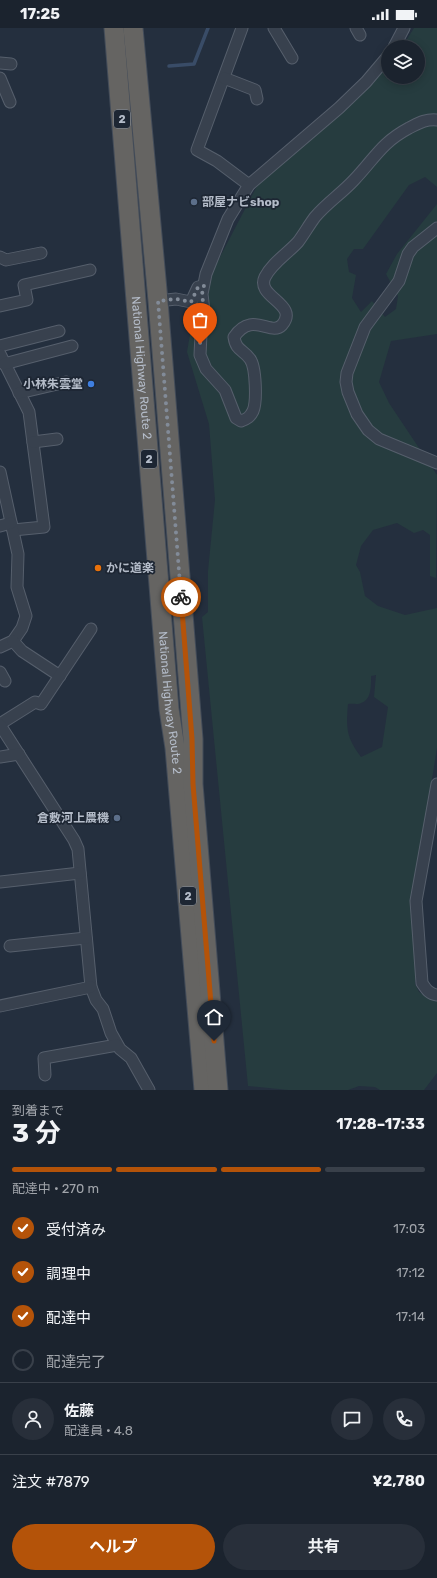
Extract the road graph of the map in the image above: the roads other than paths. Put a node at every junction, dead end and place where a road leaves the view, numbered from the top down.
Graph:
1 (105, 28) edge
2 (114, 28) edge
3 (133, 28) edge
4 (144, 28) edge
5 (242, 28) edge
6 (274, 28) edge
7 (404, 28) edge
8 (398, 40) edge
9 (292, 58) dead end
10 (381, 64) edge
11 (137, 74) junction
12 (0, 78) edge
13 (224, 78) junction
14 (257, 99) dead end
15 (10, 102) dead end
16 (437, 120) edge
17 (249, 185) junction
18 (130, 209) junction
19 (437, 228) edge
20 (41, 253) dead end
21 (0, 257) edge
22 (90, 270) dead end
23 (204, 286) junction
24 (158, 301) junction
25 (0, 306) edge
26 (59, 331) dead end
27 (0, 346) edge
28 (72, 346) dead end
29 (2, 359) edge
30 (66, 382) dead end
31 (19, 394) junction
32 (57, 438) dead end
33 (33, 442) junction
34 (437, 464) edge
35 (0, 472) edge
36 (8, 526) edge
37 (91, 629) dead end
38 (13, 641) junction
39 (0, 647) edge
40 (60, 676) junction
41 (0, 724) edge
42 (19, 754) junction
43 (0, 757) edge
44 (437, 784) edge
45 (80, 873) junction
46 (0, 882) edge
47 (86, 938) junction
48 (10, 946) dead end
49 (91, 987) junction
50 (437, 995) edge
51 (0, 1006) edge
52 (117, 1044) junction
53 (45, 1075) dead end
54 (211, 1088) edge
55 (149, 1090) edge

1 - 18 highway
2 - 18 highway, National Highway Route 2 / 2
3 - 11 highway, National Highway Route 2 / 2
4 - 11 highway
5 - 13 street
6 - 9 street
7 - 8 street
10 - 17 street
11 - 24 highway, National Highway Route 2 / 2
12 - 15 street
13 - 14 street
13 - 17 street
16 - 23 street
17 - 23 street
18 - 54 highway, National Highway Route 2 / 2
19 - 34 street
20 - 21 street
22 - 25 street
23 - 24 street
24 - 54 highway, National Highway Route 2 / 2
26 - 27 street
28 - 29 street
29 - 31 street
30 - 31 street
31 - 33 street
32 - 33 street
33 - 36 street
35 - 36 street
36 - 38 street
37 - 40 street
38 - 39 street
38 - 40 street
40 - 41 street
41 - 42 street
42 - 43 street
42 - 45 street
44 - 50 street
45 - 46 street
45 - 47 street
47 - 48 street
47 - 49 street
49 - 51 street
49 - 52 street
52 - 53 street
52 - 55 street

